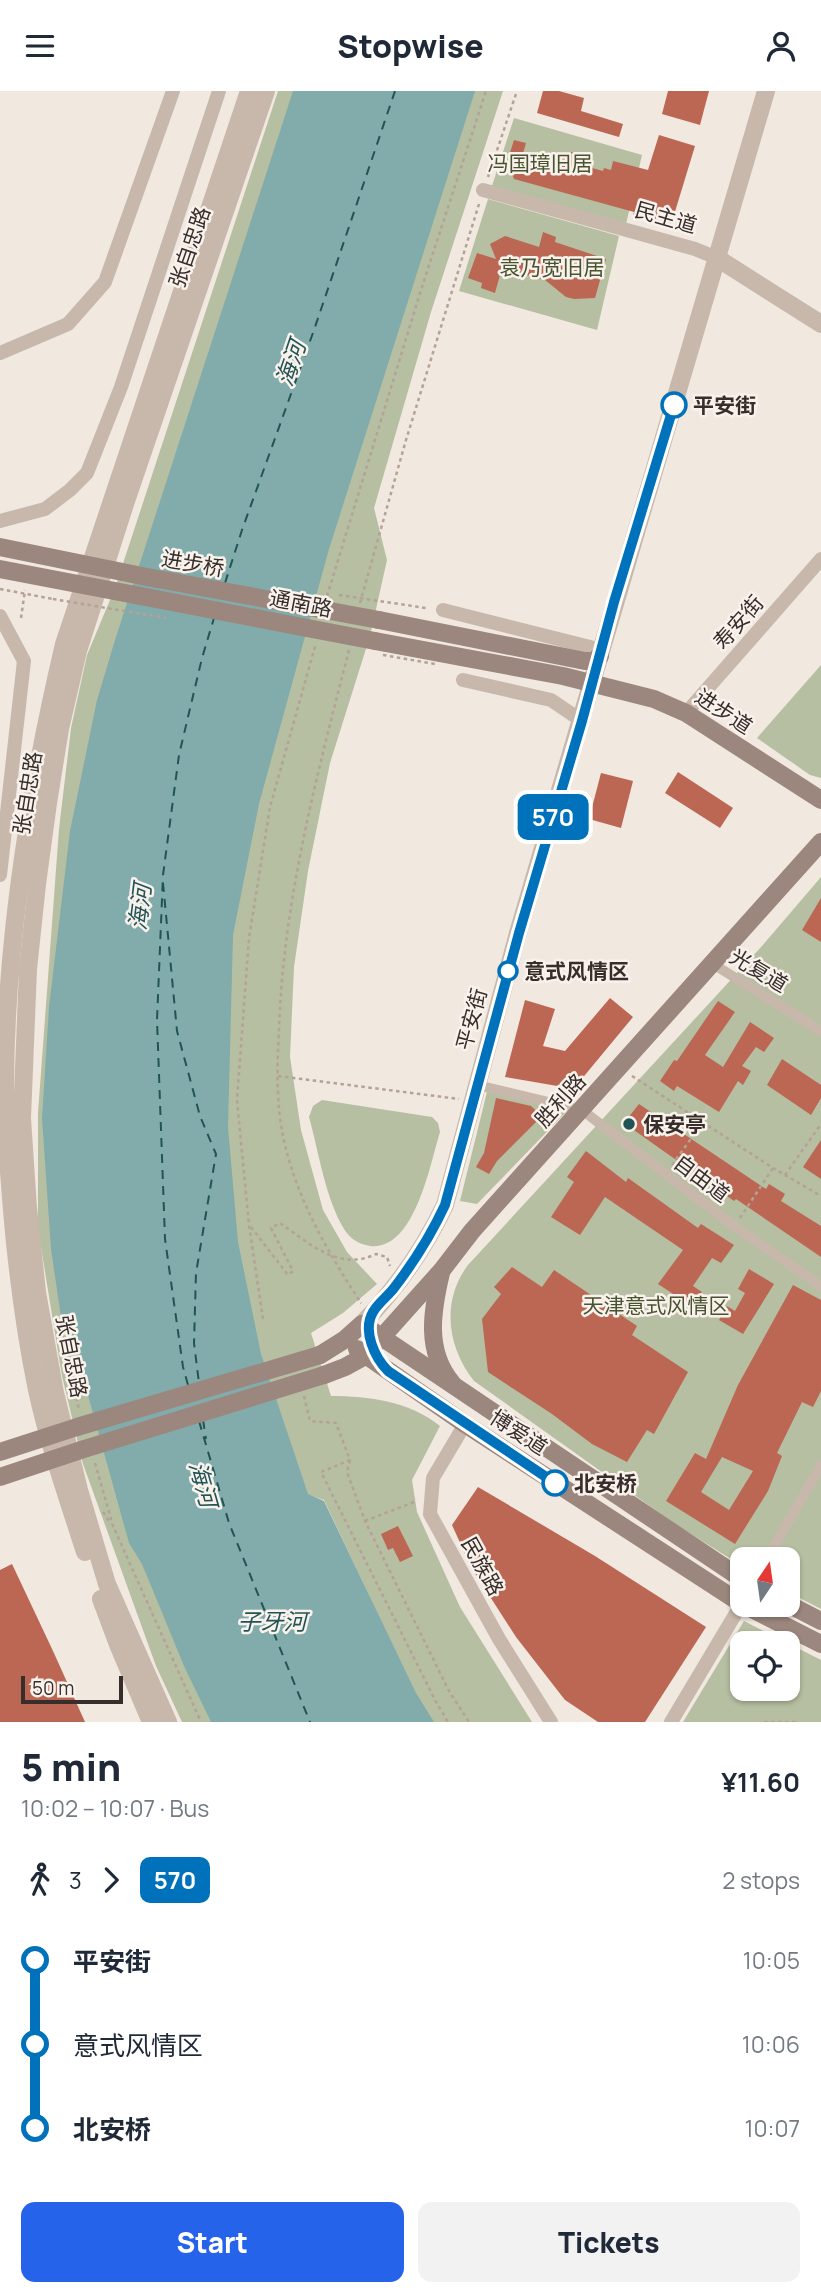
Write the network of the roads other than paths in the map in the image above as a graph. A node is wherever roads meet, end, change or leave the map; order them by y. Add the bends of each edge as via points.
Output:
1 (173, 91) edge
2 (219, 91) edge
3 (249, 91) edge
4 (265, 91) edge
5 (766, 91) edge
6 (483, 190) road end
7 (718, 258) junction
8 (821, 324) edge
9 (0, 353) edge
10 (0, 521) edge
11 (0, 547) edge
12 (821, 559) edge
13 (0, 569) edge
14 (443, 610) dead end
15 (0, 616) edge
16 (601, 653) junction
17 (463, 680) dead end
18 (593, 683) junction
19 (686, 713) junction
20 (582, 721) junction
21 (821, 800) edge
22 (821, 842) edge
23 (0, 875) edge
24 (713, 964) junction
25 (821, 1031) edge
26 (475, 1093) junction
27 (9, 1097) edge
28 (582, 1109) junction
29 (9, 1118) edge
30 (442, 1270) junction
31 (821, 1286) edge
32 (370, 1332) junction
33 (345, 1367) junction
34 (388, 1371) junction
35 (455, 1388) junction
36 (465, 1424) junction
37 (0, 1452) edge
38 (821, 1465) edge
39 (0, 1477) edge
40 (773, 1547) edge
41 (730, 1571) edge
42 (730, 1596) edge
43 (800, 1610) edge
44 (734, 1617) edge
45 (768, 1617) edge
46 (821, 1621) edge
47 (821, 1644) edge
48 (151, 1722) edge
49 (168, 1722) edge
50 (551, 1722) edge
51 (671, 1722) edge

1 - 9 street via 105,282 68,324
2 - 10 street via 121,387 86,473 45,509
3 - 27 street, 张自忠路 via 64,644 40,752 20,882 8,1006
4 - 27 street, 张自忠路 via 78,652 60,729
5 - 7 street, 平安街
6 - 7 street, 民主道
7 - 8 street, 民主道
7 - 16 street, 平安街
11 - 16 main road, 进步桥, bridge via 585,661 593,661
12 - 19 street, 寿安街
13 - 18 main road, 通南路, bridge
14 - 16 street
15 - 23 street, 张自忠路 via 24,661
16 - 18 street, 平安街
17 - 20 street via 551,700
18 - 19 main road, 进步道 via 654,698
18 - 20 street, 平安街
19 - 21 main road, 进步道
20 - 26 street, 平安街
22 - 24 main road, 胜利路
24 - 25 street, 光复道
24 - 28 main road, 胜利路
26 - 28 street, 自由道
26 - 32 street, 平安街 via 445,1205
27 - 29 street, 张自忠路
28 - 30 main road, 胜利路
28 - 31 street, 自由道 via 734,1226
29 - 48 street, 张自忠路 via 14,1234 37,1391 88,1563
29 - 49 street, 张自忠路 via 28,1208 55,1393 79,1490 107,1584
30 - 32 main road, 胜利路
30 - 35 main road via 432,1313 433,1342
32 - 33 main road, 胜利路
32 - 34 main road via 379,1360
32 - 35 main road, 博爱道
32 - 37 main road, bridge via 344,1340 320,1355
33 - 34 main road
33 - 39 main road, 胜利路, bridge
34 - 36 main road, 博爱道
35 - 41 main road, 博爱道
36 - 42 main road, 博爱道
36 - 50 street, 民族路 via 433,1478 430,1514
38 - 40 street
43 - 46 main road
44 - 51 street
45 - 47 main road, 博爱道

